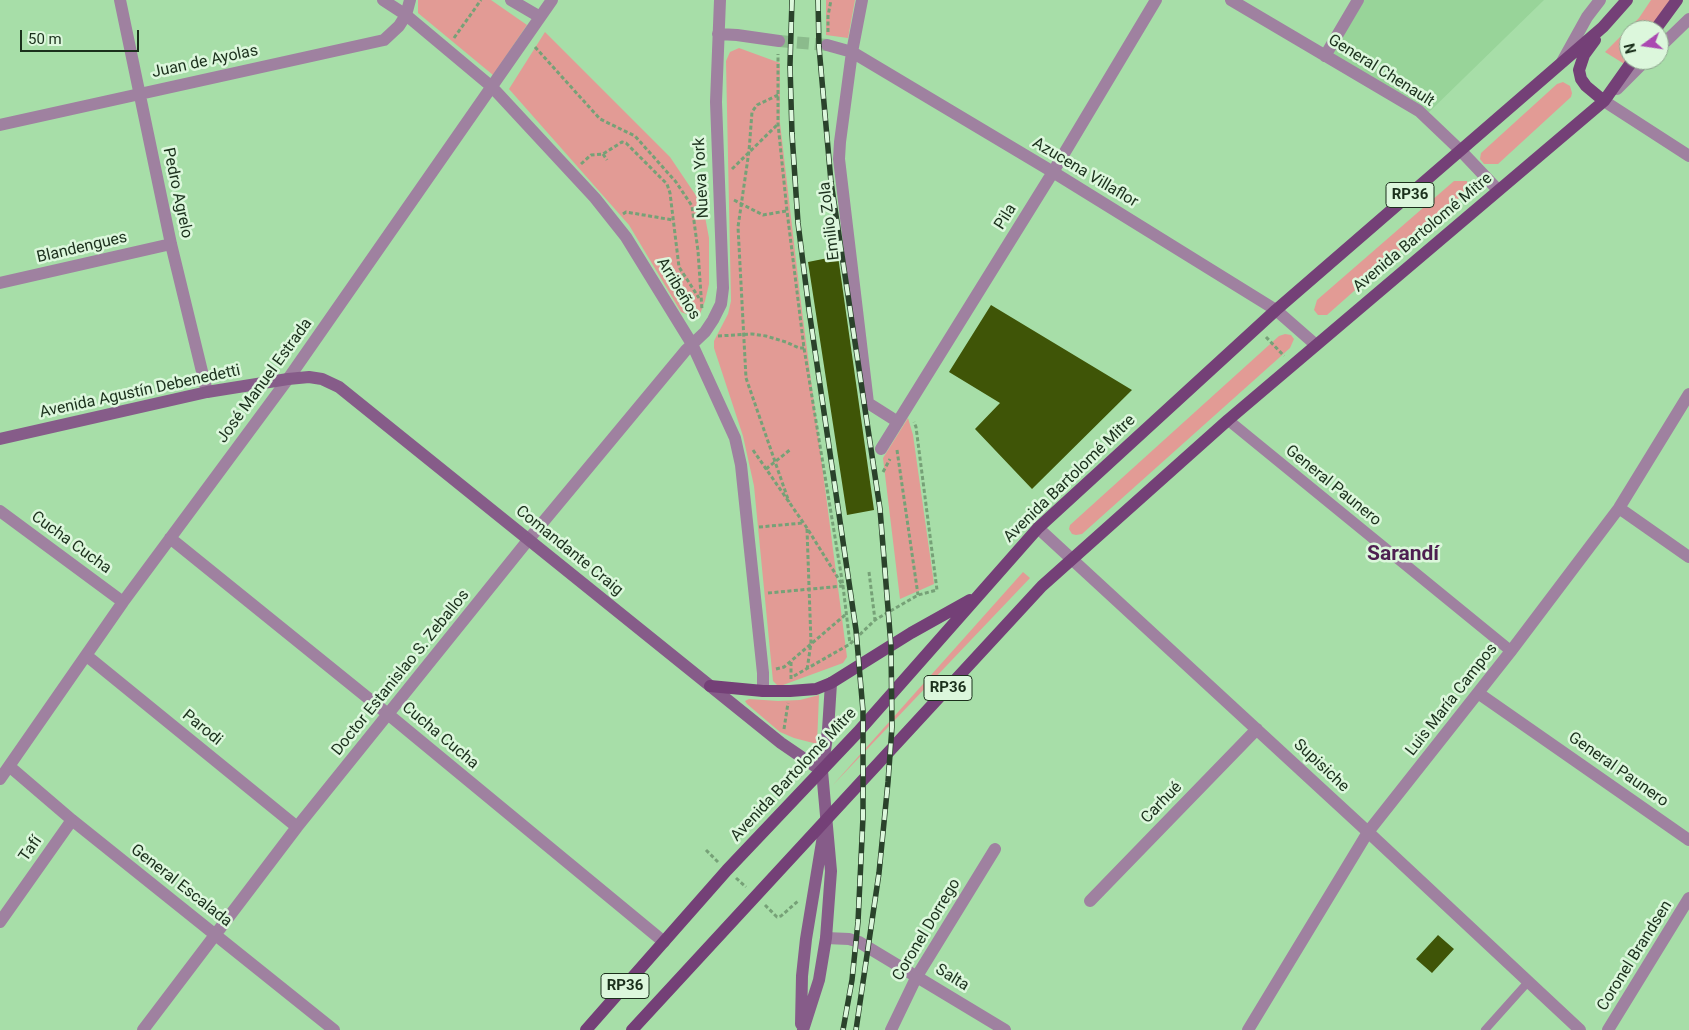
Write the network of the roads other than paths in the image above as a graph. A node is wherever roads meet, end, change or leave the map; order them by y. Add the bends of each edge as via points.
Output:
1 (120, 0) edge
2 (383, 0) edge
3 (410, 0) edge
4 (511, 0) edge
5 (552, 0) edge
6 (720, 0) edge
7 (862, 0) edge
8 (1156, 0) edge
9 (1231, 0) edge
10 (1358, 0) edge
11 (1600, 0) edge
12 (1627, 0) edge
13 (1677, 0) edge
14 (406, 15) junction
15 (540, 17) junction
16 (1689, 18) edge
17 (1662, 20) edge
18 (1603, 27) junction
19 (718, 34) junction
20 (1669, 38) edge
21 (778, 41) tunnel mouth
22 (827, 45) tunnel mouth
23 (852, 52) junction
24 (1325, 56) junction
25 (1561, 63) junction
26 (1627, 70) edge
27 (1636, 70) edge
28 (492, 87) junction
29 (140, 93) junction
30 (1604, 101) junction
31 (0, 125) edge
32 (1461, 151) junction
33 (1689, 156) edge
34 (1053, 172) junction
35 (1498, 190) junction
36 (171, 244) junction
37 (0, 284) edge
38 (1276, 310) junction
39 (692, 344) junction
40 (1316, 345) junction
41 (288, 379) junction
42 (207, 392) junction
43 (1689, 394) edge
44 (1228, 420) junction
45 (898, 422) junction
46 (0, 439) edge
47 (881, 449) dead end
48 (1619, 508) junction
49 (0, 511) edge
50 (1038, 528) junction
51 (170, 538) junction
52 (529, 539) junction
53 (1689, 557) edge
54 (1071, 559) junction
55 (979, 595) junction
56 (123, 602) junction
57 (1511, 651) junction
58 (86, 656) junction
59 (831, 683) junction
60 (710, 686) junction
61 (763, 691) junction
62 (1478, 693) junction
63 (389, 715) junction
64 (1257, 729) junction
65 (9, 766) junction
66 (822, 771) junction
67 (0, 779) edge
68 (826, 819) junction
69 (72, 820) junction
70 (298, 826) junction
71 (1368, 832) junction
72 (1689, 840) edge
73 (995, 849) dead end
74 (1689, 898) edge
75 (1090, 901) dead end
76 (0, 922) edge
77 (216, 934) junction
78 (826, 938) junction
79 (664, 942) junction
80 (917, 976) junction
81 (1528, 982) junction
82 (143, 1030) edge
83 (334, 1030) edge
84 (586, 1030) edge
85 (632, 1030) edge
86 (802, 1030) edge
87 (891, 1030) edge
88 (1005, 1030) edge
89 (1248, 1030) edge
90 (1485, 1030) edge
91 (1580, 1030) edge
92 (1608, 1030) edge

1 - 29 street, Pedro Agrelo
2 - 14 street, Arribeños
3 - 14 street
4 - 15 street
5 - 15 street, José Manuel Estrada
6 - 19 street, Nueva York
7 - 23 street, Emilio Zola
8 - 34 street, Pila
9 - 24 street, General Chenault
10 - 24 street
11 - 25 street, Avenida Bartolomé Mitre
12 - 18 main road, Avenida Bartolomé Mitre / RP36
13 - 17 main road
14 - 28 street, Arribeños
14 - 29 street, Juan de Ayolas via 384,40
15 - 28 street, José Manuel Estrada
16 - 20 street
18 - 25 main road, Avenida Bartolomé Mitre / RP36
18 - 30 main road via 1584,55 1579,70 1586,86
19 - 21 street
19 - 39 street, Nueva York via 716,102 723,288 721,304 713,320
22 - 23 street, Azucena Villaflor
23 - 34 street, Azucena Villaflor
23 - 45 street, Emilio Zola via 839,159 868,403
24 - 32 street, General Chenault via 1419,111
25 - 32 main road, Avenida Bartolomé Mitre / RP36
26 - 30 main road, Avenida Bartolomé Mitre / RP36
27 - 30 street, Avenida Bartolomé Mitre
28 - 39 street, Arribeños via 613,220 637,253
28 - 41 street, José Manuel Estrada
29 - 31 street, Juan de Ayolas
29 - 36 street, Pedro Agrelo
30 - 33 street
30 - 35 main road, Avenida Bartolomé Mitre / RP36
32 - 35 street, General Chenault
32 - 38 main road, Avenida Bartolomé Mitre / RP36
34 - 38 street, Azucena Villaflor
34 - 45 street, Pila
35 - 40 main road, Avenida Bartolomé Mitre / RP36
36 - 37 street, Blandengues
36 - 42 street, Pedro Agrelo
38 - 40 street, Azucena Villaflor
38 - 50 main road, Avenida Bartolomé Mitre / RP36
39 - 52 street, Doctor Estanislao S. Zeballos
39 - 61 street, Arribeños via 735,438 741,465
40 - 44 main road, Avenida Bartolomé Mitre / RP36
41 - 42 main road, Avenida Agustín Debenedetti
41 - 51 street, José Manuel Estrada
41 - 52 main road, Comandante Craig via 322,379 339,387
42 - 46 main road, Avenida Agustín Debenedetti
43 - 48 street, Luis María Campos
44 - 54 main road, Avenida Bartolomé Mitre / RP36
44 - 57 street, General Paunero
45 - 47 street, Pila
48 - 53 street
48 - 57 street, Luis María Campos
49 - 56 street, Cucha Cucha
50 - 54 street, Supisiche
50 - 55 main road, Avenida Bartolomé Mitre / RP36
51 - 56 street, José Manuel Estrada
51 - 63 street, Cucha Cucha
52 - 60 main road, Comandante Craig
52 - 63 street, Doctor Estanislao S. Zeballos
54 - 64 street, Supisiche
54 - 68 main road, Avenida Bartolomé Mitre / RP36 via 1042,586
55 - 59 main road
55 - 66 main road, Avenida Bartolomé Mitre / RP36
56 - 58 street, José Manuel Estrada
57 - 62 street, Luis María Campos
58 - 65 street, José Manuel Estrada
58 - 70 street, Parodi
59 - 61 main road via 816,689
59 - 66 main road
60 - 61 main road
60 - 66 main road, Comandante Craig
62 - 71 street, Luis María Campos
62 - 72 street, General Paunero
63 - 70 street, Doctor Estanislao S. Zeballos
63 - 79 street, Cucha Cucha
64 - 71 street, Supisiche
64 - 75 street, Carhué
65 - 67 street, José Manuel Estrada
65 - 69 street, General Escalada
66 - 68 main road
66 - 79 main road, Avenida Bartolomé Mitre / RP36 via 727,870
68 - 78 main road via 831,872
68 - 85 main road, Avenida Bartolomé Mitre / RP36
68 - 86 main road via 805,948
69 - 76 street, Tafí
69 - 77 street, General Escalada
70 - 77 street, Doctor Estanislao S. Zeballos
71 - 81 street, Supisiche
71 - 89 street, Luis María Campos
73 - 80 street, Coronel Dorrego
74 - 92 street, Coronel Brandsen
77 - 82 street, Doctor Estanislao S. Zeballos
77 - 83 street, General Escalada
78 - 80 street, Salta via 859,942
78 - 86 main road via 820,980
79 - 84 main road, Avenida Bartolomé Mitre / RP36
80 - 87 street, Coronel Dorrego
80 - 88 street, Salta
81 - 90 lane
81 - 91 street, Supisiche

